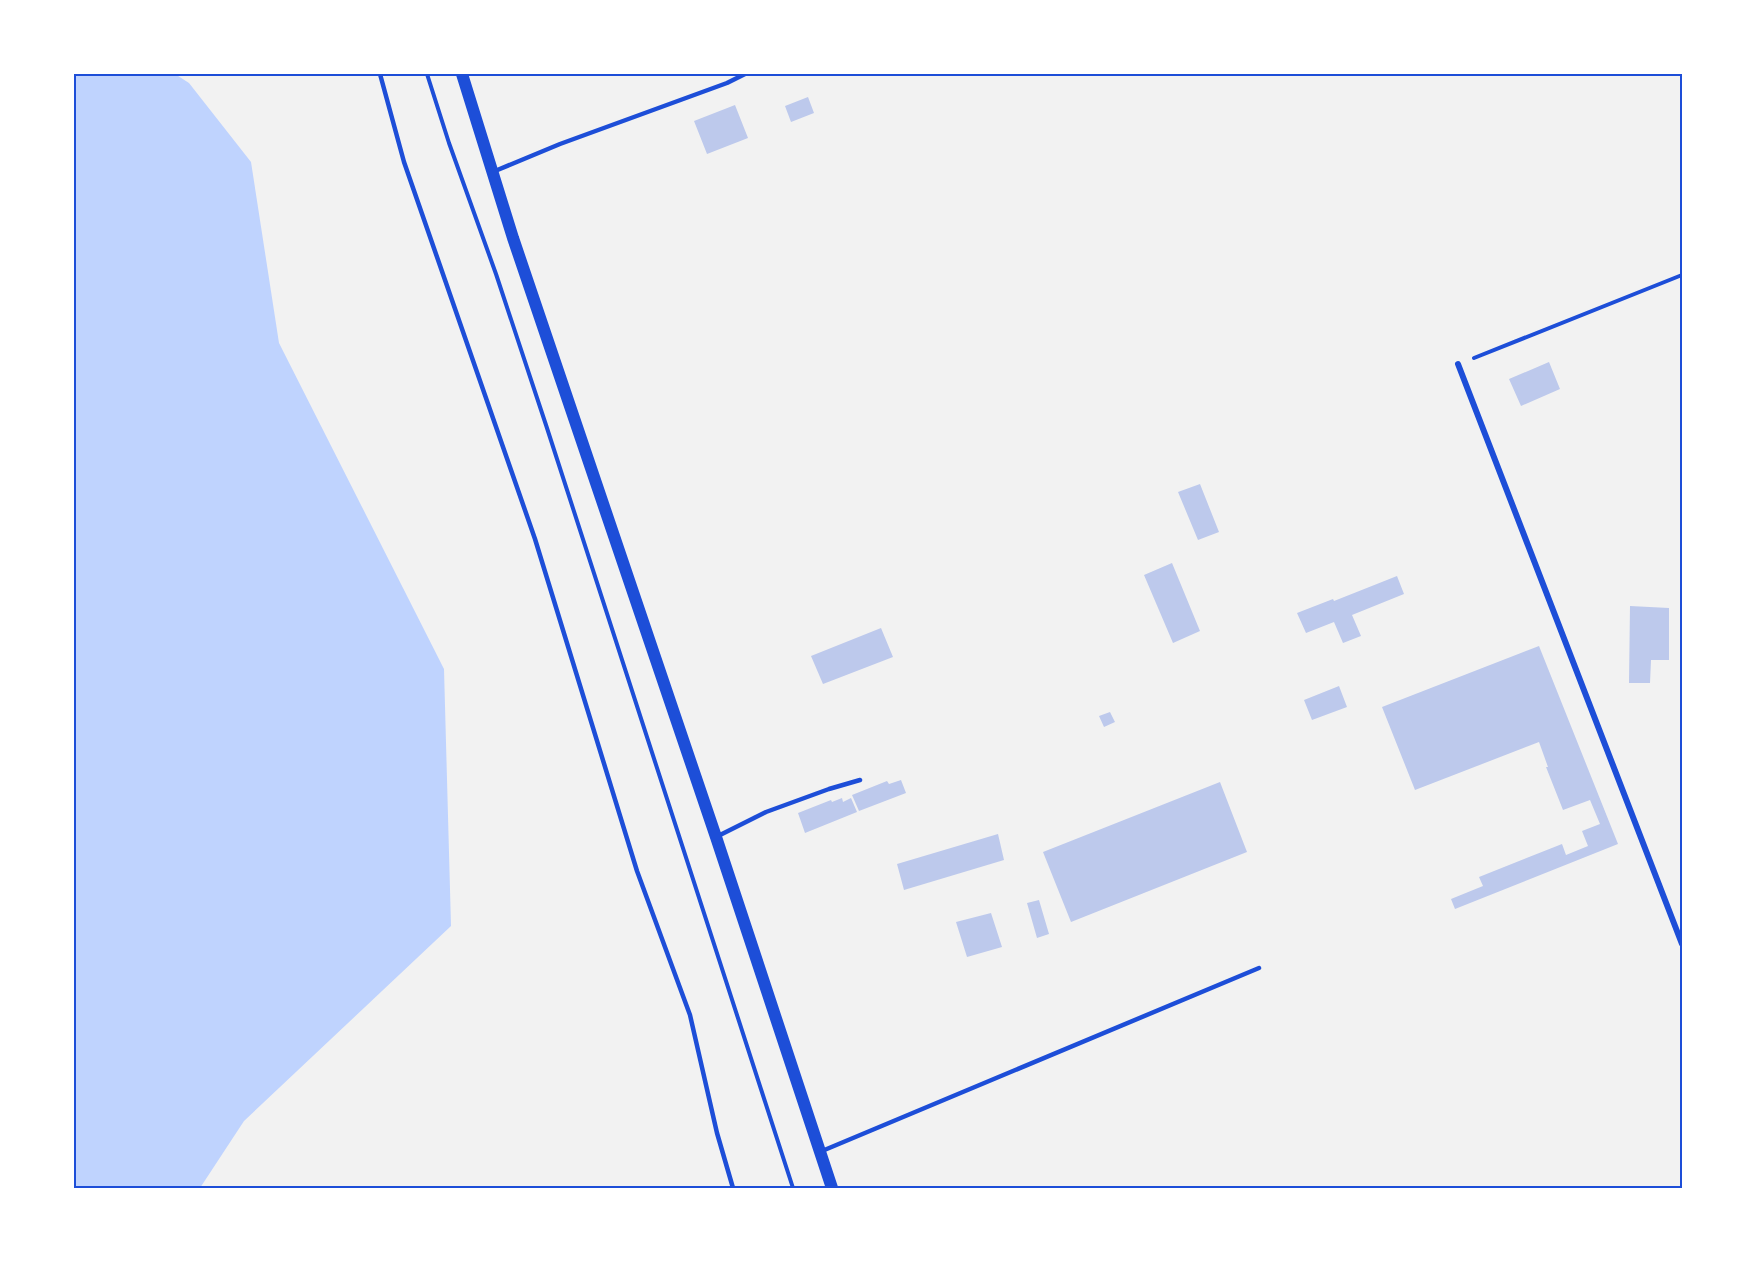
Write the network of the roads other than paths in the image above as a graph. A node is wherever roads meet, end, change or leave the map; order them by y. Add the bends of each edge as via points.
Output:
1 (380, 74) edge
2 (462, 74) edge
3 (745, 74) edge
4 (492, 172) junction
5 (1458, 364) road end
6 (860, 780) dead end
7 (716, 837) junction
8 (1683, 944) edge
9 (1259, 968) dead end
10 (820, 1152) junction
11 (733, 1188) edge
12 (832, 1188) edge

1 - 11 lane via 404,162 535,539 637,871 690,1015
2 - 4 main road
3 - 4 lane
4 - 7 main road
5 - 8 street
6 - 7 lane via 766,812
7 - 10 main road
9 - 10 lane
10 - 12 main road

